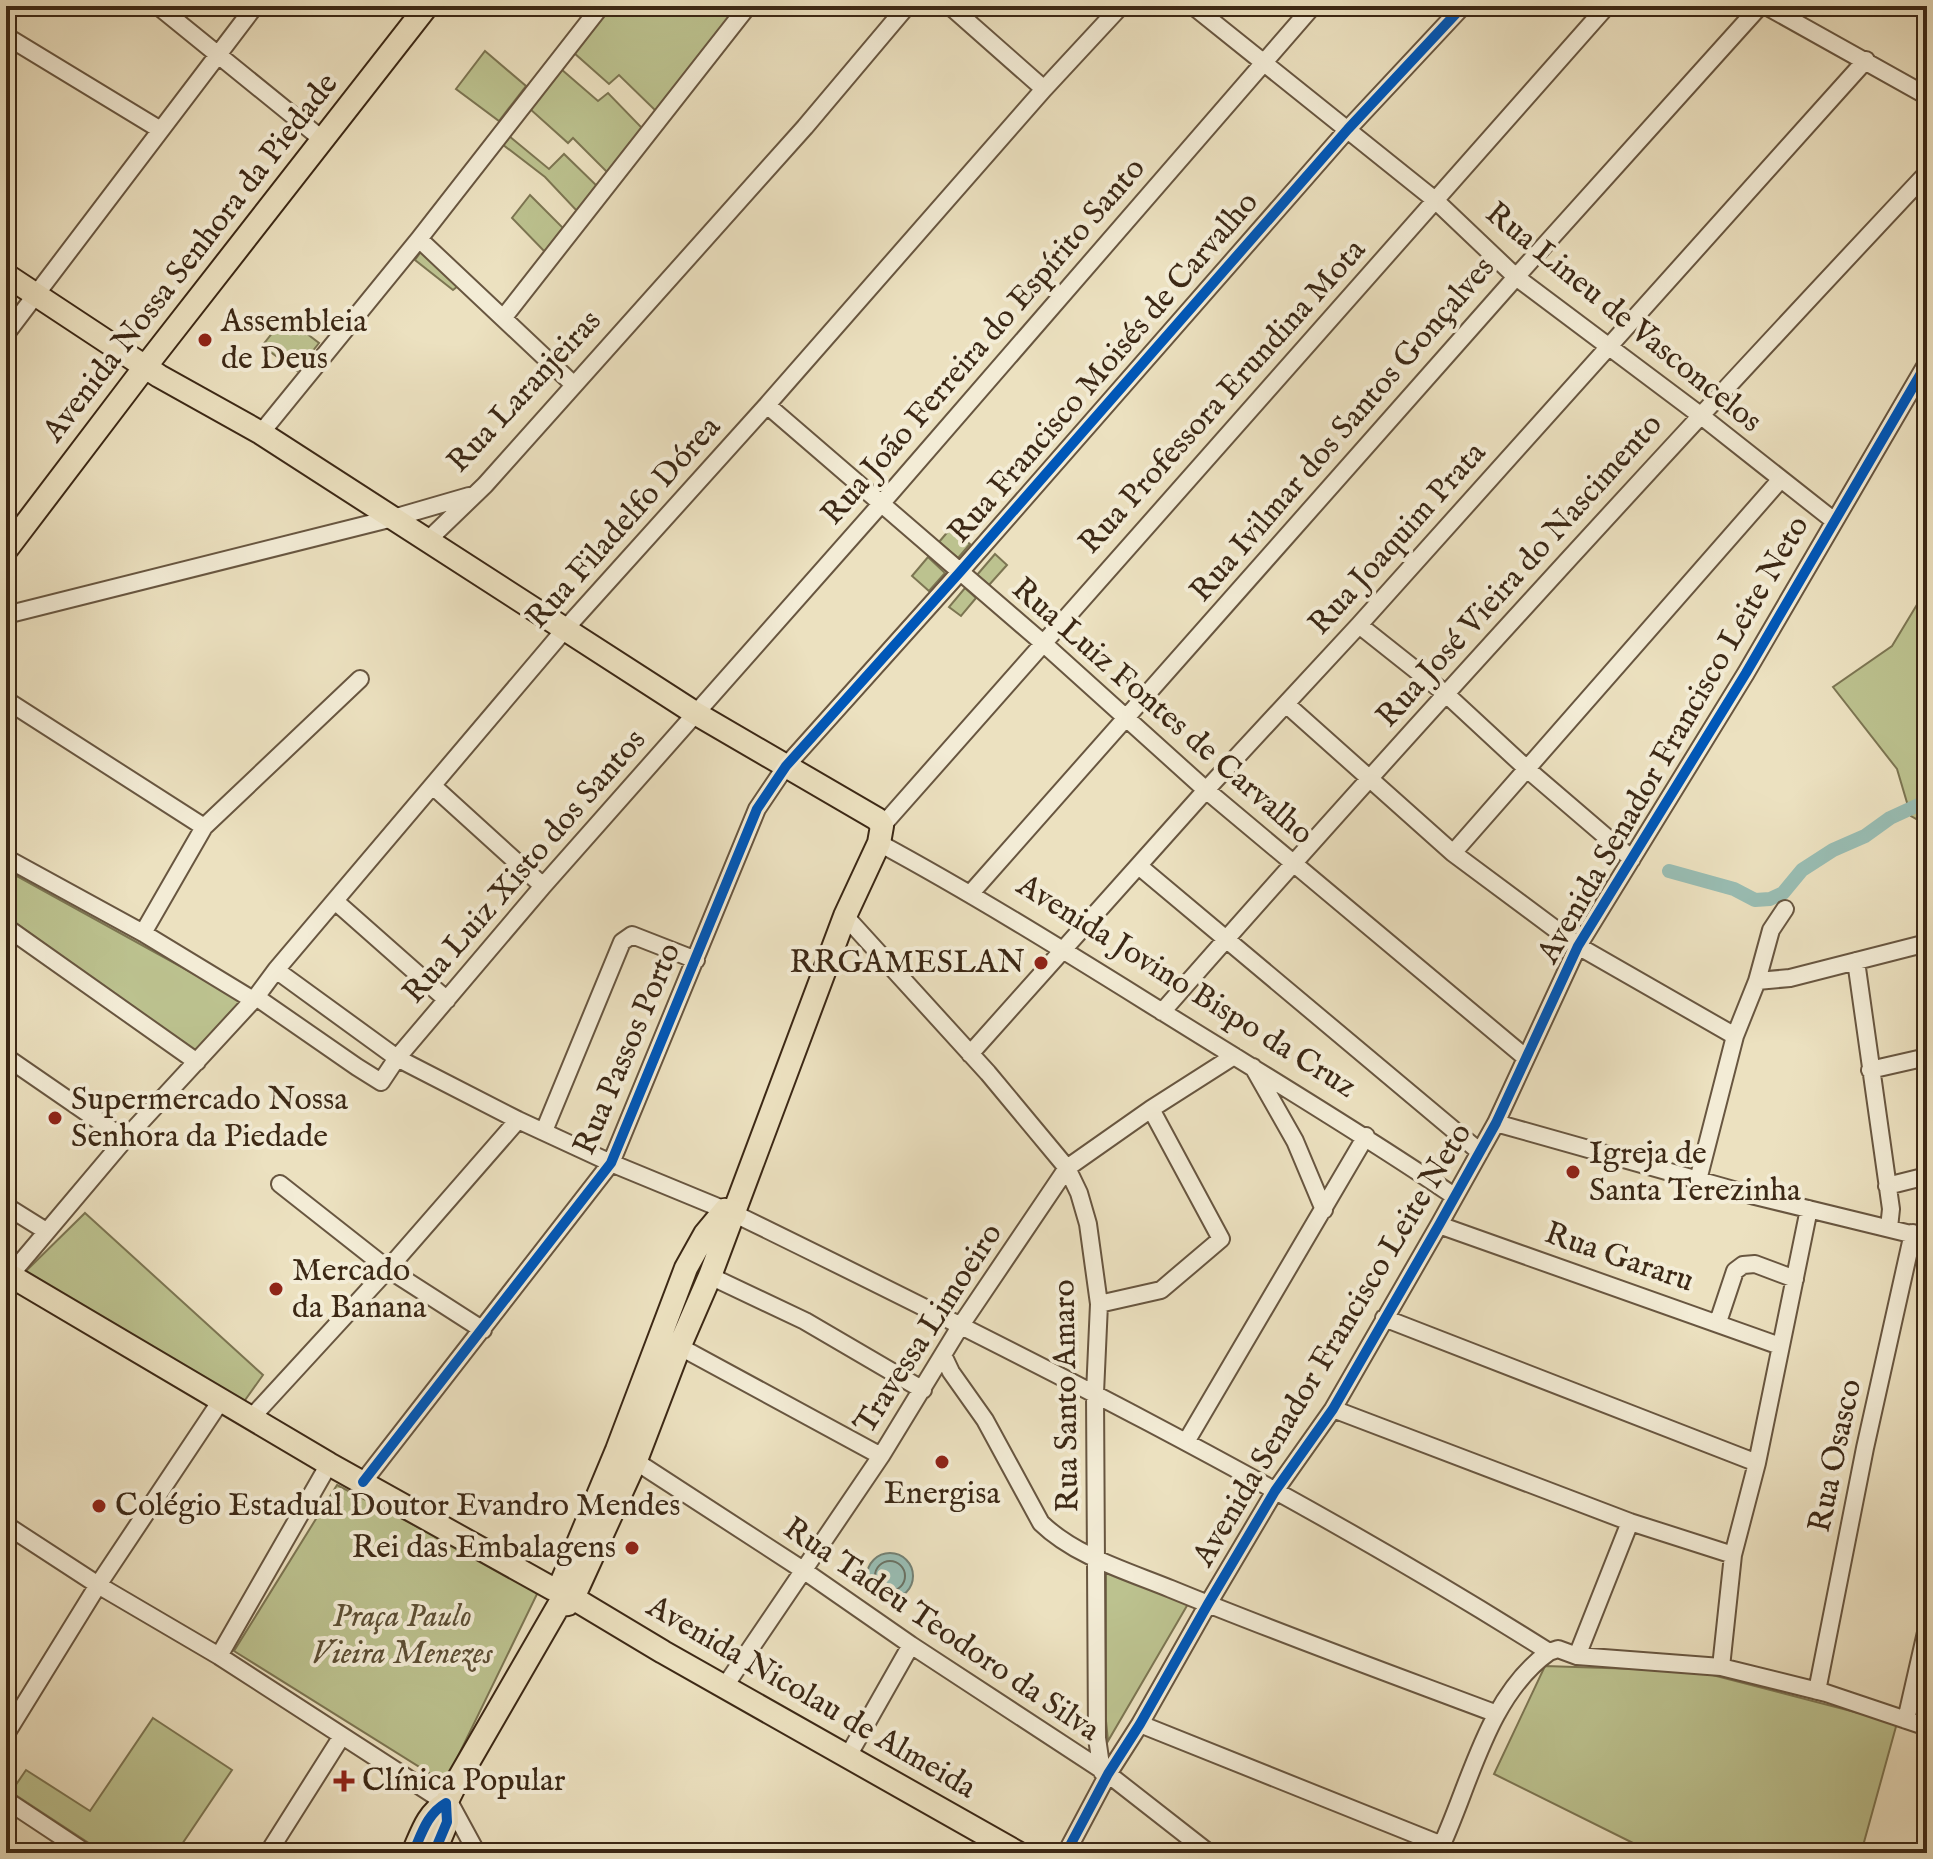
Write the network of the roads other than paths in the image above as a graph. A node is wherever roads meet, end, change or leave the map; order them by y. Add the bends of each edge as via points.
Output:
1 (158, 6) edge
2 (255, 6) edge
3 (427, 6) edge
4 (601, 6) edge
5 (748, 6) edge
6 (906, 6) edge
7 (950, 6) edge
8 (1119, 6) edge
9 (1193, 6) edge
10 (1313, 6) edge
11 (1463, 6) edge
12 (1607, 6) edge
13 (1760, 6) edge
14 (1766, 6) edge
15 (6, 36) edge
16 (218, 56) junction
17 (1866, 60) junction
18 (1265, 62) junction
19 (1044, 89) junction
20 (1927, 96) edge
21 (159, 129) junction
22 (1348, 129) junction
23 (323, 140) junction
24 (1927, 173) edge
25 (1435, 200) junction
26 (419, 239) junction
27 (6, 275) edge
28 (1516, 277) junction
29 (35, 293) junction
30 (504, 317) junction
31 (6, 334) edge
32 (1607, 347) junction
33 (1927, 363) edge
34 (145, 367) junction
35 (574, 385) junction
36 (767, 405) junction
37 (1700, 415) junction
38 (261, 433) junction
39 (1781, 479) junction
40 (473, 495) junction
41 (881, 504) junction
42 (393, 518) junction
43 (1833, 520) junction
44 (428, 540) junction
45 (6, 550) edge
46 (960, 572) junction
47 (6, 615) edge
48 (1359, 625) junction
49 (566, 628) junction
50 (1043, 643) junction
51 (360, 679) dead end
52 (1446, 694) junction
53 (6, 700) edge
54 (1286, 704) junction
55 (695, 713) junction
56 (1127, 717) junction
57 (786, 766) junction
58 (1527, 769) junction
59 (1369, 779) junction
60 (434, 787) junction
61 (1206, 790) junction
62 (204, 827) junction
63 (880, 835) junction
64 (1453, 853) junction
65 (6, 858) edge
66 (1632, 859) junction
67 (1291, 863) junction
68 (1140, 867) junction
69 (543, 886) junction
70 (971, 893) junction
71 (335, 901) junction
72 (1785, 909) dead end
73 (845, 916) junction
74 (6, 927) edge
75 (143, 933) junction
76 (1227, 938) junction
77 (1927, 943) edge
78 (1578, 946) junction
79 (1064, 949) junction
80 (696, 960) junction
81 (1856, 961) junction
82 (276, 970) junction
83 (1757, 981) junction
84 (255, 999) junction
85 (447, 1000) junction
86 (1162, 1012) junction
87 (1735, 1036) junction
88 (970, 1054) junction
89 (1234, 1056) junction
90 (6, 1057) edge
91 (1525, 1057) junction
92 (1927, 1057) edge
93 (397, 1058) junction
94 (197, 1062) junction
95 (1252, 1066) junction
96 (1870, 1070) junction
97 (1151, 1109) junction
98 (518, 1120) junction
99 (1496, 1123) junction
100 (544, 1131) junction
101 (1366, 1136) junction
102 (125, 1139) junction
103 (1480, 1152) junction
104 (611, 1163) junction
105 (1067, 1168) junction
106 (1927, 1176) edge
107 (1698, 1180) junction
108 (280, 1184) dead end
109 (1887, 1186) junction
110 (1454, 1196) junction
111 (6, 1206) edge
112 (1809, 1209) junction
113 (1324, 1210) junction
114 (730, 1212) junction
115 (1439, 1225) junction
116 (1889, 1228) junction
117 (46, 1231) junction
118 (1920, 1235) edge
119 (714, 1237) junction
120 (388, 1269) junction
121 (7, 1276) edge
122 (710, 1276) junction
123 (1795, 1279) junction
124 (1099, 1304) junction
125 (1384, 1318) junction
126 (1718, 1322) junction
127 (961, 1325) junction
128 (483, 1330) junction
129 (670, 1341) junction
130 (1780, 1346) junction
131 (943, 1355) junction
132 (923, 1390) junction
133 (1095, 1393) junction
134 (222, 1399) junction
135 (1333, 1409) junction
136 (252, 1417) junction
137 (1186, 1442) junction
138 (626, 1455) junction
139 (881, 1456) junction
140 (1757, 1463) junction
141 (329, 1464) junction
142 (363, 1482) junction
143 (1275, 1491) junction
144 (1630, 1522) junction
145 (6, 1525) edge
146 (1733, 1555) junction
147 (1097, 1558) junction
148 (803, 1570) junction
149 (98, 1585) junction
150 (564, 1594) junction
151 (1208, 1604) junction
152 (1927, 1628) edge
153 (911, 1645) junction
154 (1549, 1652) junction
155 (219, 1656) junction
156 (1577, 1656) junction
157 (1721, 1667) junction
158 (725, 1686) junction
159 (1817, 1691) junction
160 (1497, 1714) junction
161 (1906, 1720) junction
162 (1140, 1724) junction
163 (1927, 1727) edge
164 (6, 1734) edge
165 (342, 1736) junction
166 (848, 1756) junction
167 (1105, 1773) junction
168 (6, 1800) edge
169 (446, 1803) junction
170 (1440, 1849) edge
171 (86, 1853) edge
172 (268, 1853) edge
173 (413, 1853) edge
174 (434, 1853) edge
175 (477, 1853) edge
176 (1018, 1853) edge
177 (1066, 1853) edge
178 (1209, 1853) edge

1 - 16 street
2 - 16 street
3 - 23 main road, Avenida Nossa Senhora da Piedade
4 - 26 street
5 - 30 street
6 - 35 street, Rua Laranjeiras
7 - 19 street
8 - 19 street, Rua Filadelfo Dórea
9 - 18 street, Rua Lineu de Vasconcelos
10 - 18 street, Rua João Ferreira do Espírito Santo
11 - 22 street, Rua Francisco Moisés de Carvalho
12 - 25 street, Rua Professora Erundina Mota
13 - 28 street, Rua Ivilmar dos Santos Gonçalves
14 - 17 street
15 - 21 street
16 - 21 street
16 - 23 street
17 - 20 street
17 - 32 street, Rua Joaquim Prata
18 - 22 street, Rua Lineu de Vasconcelos
18 - 41 street, Rua João Ferreira do Espírito Santo
19 - 36 street, Rua Filadelfo Dórea
21 - 29 street
22 - 25 street, Rua Lineu de Vasconcelos
22 - 46 street, Rua Francisco Moisés de Carvalho
23 - 34 main road, Avenida Nossa Senhora da Piedade
24 - 37 street, Rua José Vieira do Nascimento
25 - 28 street, Rua Lineu de Vasconcelos
25 - 50 street, Rua Professora Erundina Mota
26 - 30 street
26 - 38 street
27 - 29 main road, Avenida Jovino Bispo da Cruz
28 - 32 street, Rua Lineu de Vasconcelos
28 - 56 street, Rua Ivilmar dos Santos Gonçalves
29 - 31 street
29 - 34 main road, Avenida Jovino Bispo da Cruz
30 - 35 street
32 - 37 street, Rua Lineu de Vasconcelos
32 - 48 street, Rua Joaquim Prata
33 - 43 street, Avenida Senador Francisco Leite Neto
34 - 38 main road, Avenida Jovino Bispo da Cruz
34 - 45 main road, Avenida Nossa Senhora da Piedade
35 - 40 street, Rua Laranjeiras
36 - 41 street, Rua Luiz Fontes de Carvalho
36 - 49 street, Rua Filadelfo Dórea
37 - 39 street, Rua Lineu de Vasconcelos
37 - 52 street, Rua José Vieira do Nascimento
38 - 42 main road, Avenida Jovino Bispo da Cruz
39 - 43 street, Rua Lineu de Vasconcelos
39 - 58 street
40 - 42 street, Rua Laranjeiras
40 - 44 street
41 - 46 street, Rua Luiz Fontes de Carvalho
41 - 55 street, Rua João Ferreira do Espírito Santo
42 - 44 main road, Avenida Jovino Bispo da Cruz
42 - 47 street, Rua Laranjeiras
43 - 66 street, Avenida Senador Francisco Leite Neto
44 - 49 main road, Avenida Jovino Bispo da Cruz
46 - 50 street, Rua Luiz Fontes de Carvalho
46 - 57 street, Rua Francisco Moisés de Carvalho
48 - 52 street
48 - 54 street, Rua Joaquim Prata
49 - 55 main road, Avenida Jovino Bispo da Cruz
49 - 60 street, Rua Filadelfo Dórea
50 - 56 street, Rua Luiz Fontes de Carvalho
50 - 63 street, Rua Professora Erundina Mota
51 - 62 street
52 - 58 street
52 - 59 street, Rua José Vieira do Nascimento
53 - 62 street
54 - 59 street
54 - 61 street, Rua Joaquim Prata
55 - 57 main road, Avenida Jovino Bispo da Cruz
55 - 69 street, Rua Luiz Xisto dos Santos
56 - 61 street, Rua Luiz Fontes de Carvalho
56 - 70 street, Rua Ivilmar dos Santos Gonçalves
57 - 63 main road, Avenida Jovino Bispo da Cruz via 877,819
57 - 80 street, Rua Passos Porto via 757,809
58 - 64 street
58 - 66 street
59 - 64 street
59 - 67 street, Rua José Vieira do Nascimento
60 - 69 street
60 - 71 street, Rua Filadelfo Dórea
61 - 67 street, Rua Luiz Fontes de Carvalho
61 - 68 street, Rua Joaquim Prata
62 - 75 street
63 - 70 street, Avenida Jovino Bispo da Cruz
63 - 73 main road
64 - 78 street
65 - 75 street
66 - 78 street, Avenida Senador Francisco Leite Neto
67 - 76 street, Rua José Vieira do Nascimento
67 - 91 street, Rua Luiz Fontes de Carvalho
68 - 76 street
68 - 79 street, Rua Joaquim Prata
69 - 85 street, Rua Luiz Xisto dos Santos
70 - 79 street, Avenida Jovino Bispo da Cruz
71 - 82 street, Rua Filadelfo Dórea
71 - 85 street
72 - 83 street via 1771,930
73 - 88 street, Rua Santo Amaro
73 - 114 main road
74 - 94 street
75 - 84 street
76 - 86 street, Rua José Vieira do Nascimento
76 - 103 street
77 - 81 street
78 - 87 street
78 - 91 street, Avenida Senador Francisco Leite Neto
79 - 86 street, Avenida Jovino Bispo da Cruz
79 - 88 street, Rua Joaquim Prata
80 - 100 street via 632,935 622,942
80 - 104 street, Rua Passos Porto
81 - 83 street
81 - 96 street
82 - 84 street, Rua Filadelfo Dórea
82 - 93 street
83 - 87 street
84 - 93 street, Rua Luiz Xisto dos Santos via 381,1082
84 - 94 street, Rua Filadelfo Dórea
85 - 93 street, Rua Luiz Xisto dos Santos
86 - 89 street, Avenida Jovino Bispo da Cruz
87 - 107 street
88 - 105 street, Rua Santo Amaro
89 - 95 street, Avenida Jovino Bispo da Cruz
89 - 97 street, Travessa Limoeiro
90 - 102 street
91 - 99 street, Avenida Senador Francisco Leite Neto
92 - 96 street
93 - 98 street
94 - 102 street, Rua Filadelfo Dórea
95 - 101 street, Avenida Jovino Bispo da Cruz
95 - 113 street via 1295,1141
96 - 109 street
97 - 105 street, Travessa Limoeiro
97 - 124 street via 1221,1239 1161,1290
98 - 100 street
98 - 120 street
99 - 103 street, Avenida Senador Francisco Leite Neto
99 - 107 street
100 - 104 street
101 - 110 street, Avenida Jovino Bispo da Cruz
101 - 113 street
102 - 117 street, Rua Filadelfo Dórea
103 - 110 street, Avenida Senador Francisco Leite Neto
104 - 114 street
104 - 128 street, Rua Passos Porto
105 - 124 street, Rua Santo Amaro via 1088,1224
105 - 127 street, Travessa Limoeiro
106 - 109 street
107 - 112 street
108 - 120 street
109 - 116 street
110 - 115 street, Avenida Senador Francisco Leite Neto
111 - 117 street
112 - 116 street
112 - 123 street
113 - 137 street
114 - 119 main road
114 - 127 street
115 - 125 street, Avenida Senador Francisco Leite Neto
115 - 126 street, Rua Gararu
116 - 118 street
117 - 121 street, Rua Filadelfo Dórea
118 - 159 street, Rua Osasco via 1865,1448
119 - 122 main road
119 - 129 main road via 686,1268
120 - 128 street
120 - 136 street
121 - 134 main road
122 - 129 main road
122 - 132 street via 805,1321
123 - 126 street via 1755,1264 1743,1265 1735,1271
123 - 130 street
124 - 133 street, Rua Santo Amaro
125 - 135 street, Avenida Senador Francisco Leite Neto
125 - 140 street
126 - 130 street, Rua Gararu
127 - 131 street, Travessa Limoeiro
127 - 133 street
128 - 142 street, Rua Passos Porto
129 - 138 main road
129 - 139 street
130 - 140 street
131 - 132 street, Travessa Limoeiro
131 - 147 street via 1041,1523
132 - 139 street, Travessa Limoeiro
133 - 137 street
133 - 147 street, Rua Santo Amaro
134 - 136 main road
134 - 149 street
135 - 143 street, Avenida Senador Francisco Leite Neto
135 - 144 street
136 - 141 main road
137 - 143 street
138 - 148 street, Rua Tadeu Teodoro da Silva
138 - 150 main road
139 - 148 street, Travessa Limoeiro
140 - 146 street
141 - 142 main road
141 - 155 street
142 - 150 main road
143 - 151 street, Avenida Senador Francisco Leite Neto
143 - 154 street
144 - 146 street
144 - 156 street
145 - 149 street
146 - 157 street
147 - 151 street
147 - 167 street, Rua Santo Amaro via 1097,1738
148 - 153 street, Rua Tadeu Teodoro da Silva
148 - 158 street, Travessa Limoeiro
149 - 155 street
149 - 164 street
150 - 158 main road, Avenida Nicolau de Almeida
150 - 169 main road
151 - 160 street
151 - 162 street, Avenida Senador Francisco Leite Neto
152 - 161 street
153 - 166 street
153 - 167 street, Rua Tadeu Teodoro da Silva
154 - 156 street via 1558,1649
154 - 160 street via 1536,1661
155 - 165 street
156 - 157 street
157 - 159 street
158 - 166 main road, Avenida Nicolau de Almeida
159 - 161 street
160 - 170 street
161 - 163 street
162 - 167 street, Avenida Senador Francisco Leite Neto
162 - 170 street
165 - 169 street
165 - 172 street
166 - 176 main road, Avenida Nicolau de Almeida
167 - 177 street, Avenida Senador Francisco Leite Neto
167 - 178 street, Rua Tadeu Teodoro da Silva
168 - 171 street
169 - 173 main road via 434,1810
169 - 174 main road via 447,1822
169 - 175 street

